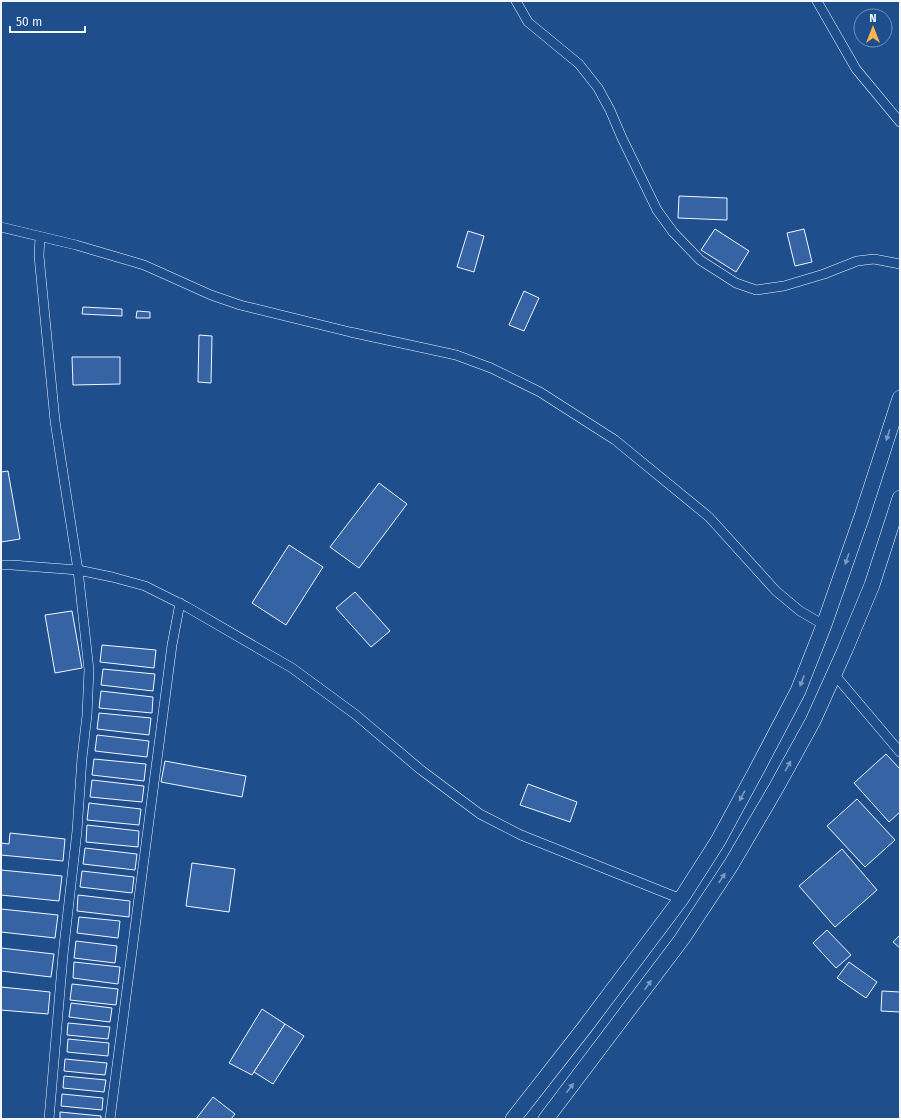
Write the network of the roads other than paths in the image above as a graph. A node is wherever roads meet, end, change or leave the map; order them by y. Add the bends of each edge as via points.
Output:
1 (516, 1) edge
2 (817, 1) edge
3 (900, 122) edge
4 (1, 227) edge
5 (40, 237) junction
6 (900, 264) edge
7 (900, 398) edge
8 (900, 498) edge
9 (898, 511) edge
10 (1, 565) edge
11 (78, 570) junction
12 (180, 604) junction
13 (824, 625) junction
14 (834, 674) junction
15 (900, 752) edge
16 (681, 899) junction
17 (49, 1119) edge
18 (110, 1119) edge
19 (513, 1119) edge
20 (546, 1119) edge

1 - 6 street via 528,22 579,64 598,88 657,210 673,232 700,260 736,283 756,290 791,284 857,261 874,259
2 - 3 street via 856,69
4 - 5 street
5 - 11 street via 39,256 55,421
5 - 13 street via 144,265 240,305 456,355 491,368 540,392 615,440 673,486 709,517 776,591 800,611
7 -> 13 highway
8 - 9 highway
9 - 14 highway via 872,585
10 - 11 street
11 - 12 street via 145,586
11 - 17 street via 89,670 87,715
12 - 16 street via 292,668 356,715 421,770 480,814 521,836
12 - 18 street via 172,645
13 -> 16 highway via 795,698 718,841
14 - 15 street
20 -> 14 highway via 682,939 726,871 813,721
16 - 19 highway

